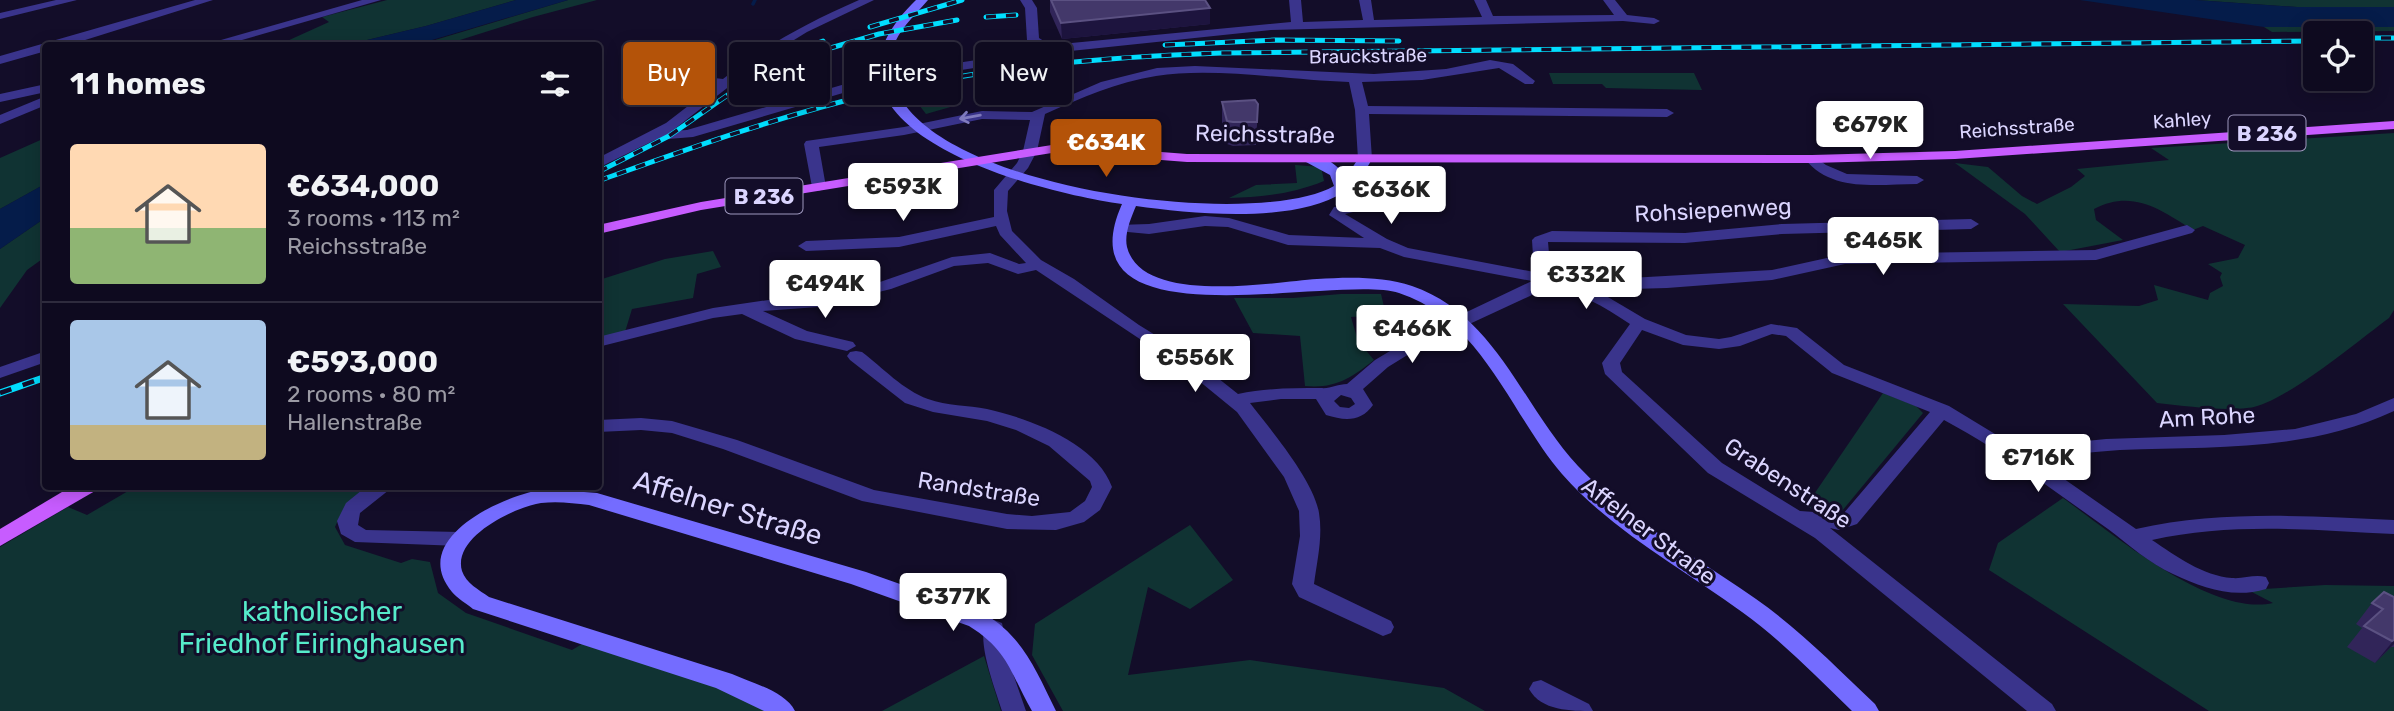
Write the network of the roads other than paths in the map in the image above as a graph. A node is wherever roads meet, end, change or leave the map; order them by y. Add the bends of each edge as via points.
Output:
1 (71, 0) edge
2 (207, 0) edge
3 (375, 0) edge
4 (868, 0) edge
5 (922, 0) edge
6 (1026, 0) edge
7 (1295, 0) edge
8 (1365, 0) edge
9 (1480, 0) edge
10 (1609, 0) edge
11 (0, 16) edge
12 (1623, 18) junction
13 (1489, 20) junction
14 (1654, 21) dead end
15 (1369, 22) junction
16 (1297, 25) junction
17 (65, 42) edge
18 (221, 42) edge
19 (1039, 42) edge
20 (1072, 47) edge
21 (42, 48) edge
22 (0, 60) edge
23 (975, 64) edge
24 (1355, 79) junction
25 (1529, 81) dead end
26 (715, 82) edge
27 (723, 83) junction
28 (42, 89) edge
29 (0, 98) edge
30 (42, 102) edge
31 (1362, 110) junction
32 (1667, 113) dead end
33 (1038, 114) junction
34 (0, 120) edge
35 (2394, 125) edge
36 (656, 136) junction
37 (2141, 143) joint
38 (1030, 151) junction
39 (1311, 159) junction
40 (1365, 159) junction
41 (1812, 159) junction
42 (602, 162) edge
43 (1917, 180) dead end
44 (820, 187) junction
45 (1342, 187) junction
46 (1131, 201) junction
47 (1352, 208) dead end
48 (1003, 220) junction
49 (1971, 224) dead end
50 (602, 229) edge
51 (1122, 229) junction
52 (2187, 230) dead end
53 (1383, 243) junction
54 (806, 246) dead end
55 (1038, 265) junction
56 (1543, 280) junction
57 (1571, 285) junction
58 (743, 308) junction
59 (1459, 321) junction
60 (1639, 323) junction
61 (602, 341) edge
62 (42, 357) edge
63 (0, 373) edge
64 (1234, 401) junction
65 (2394, 404) edge
66 (1942, 410) junction
67 (602, 426) edge
68 (2017, 454) junction
69 (81, 490) edge
70 (377, 490) edge
71 (1783, 508) junction
72 (2394, 527) edge
73 (2131, 537) junction
74 (0, 538) edge
75 (460, 539) junction
76 (2258, 583) dead end
77 (1383, 626) dead end
78 (994, 629) junction
79 (1541, 689) dead end
80 (783, 711) edge
81 (1014, 711) edge
82 (1044, 711) edge
83 (1581, 711) edge
84 (1867, 711) edge
85 (2044, 711) edge

1 - 11 street
2 - 17 street
3 - 18 street
4 - 27 street via 803,29
5 - 46 main road via 891,34 884,67 893,96 913,122 993,169 1031,182
6 - 19 street via 1031,8 1031,36
7 - 16 street
8 - 15 street
9 - 13 street
10 - 12 street
12 - 13 street
12 - 14 street
13 - 15 street
15 - 16 street
16 - 20 street
21 - 22 street
23 - 36 street via 876,79 688,134
24 - 25 street, Brauckstraße via 1443,74 1502,63
24 - 31 street
24 - 33 street, Brauckstraße via 1177,70 1101,84
26 - 27 street
27 - 36 street
28 - 29 street
30 - 34 street
31 - 32 street
31 - 40 street
33 - 38 street
33 -> 44 street via 982,115 811,144
35 - 37 main road, Kahley / B 236
36 - 42 street
37 - 41 main road, Reichsstraße / B 236
38 - 39 main road, Reichsstraße / B 236 via 1068,148 1187,158
38 - 44 main road, Reichsstraße / B 236
38 - 48 street via 1001,190
39 - 40 main road, Reichsstraße / B 236
39 - 45 main road via 1338,172
40 - 41 main road, Reichsstraße / B 236
40 - 45 main road
41 - 43 street via 1838,178
44 - 50 main road, Reichsstraße / B 236 via 701,206
45 - 46 main road via 1304,202 1246,208
46 - 51 main road, Affelner Straße
47 - 53 street via 1339,210 1338,215
48 - 54 street via 899,242
48 - 55 street via 1009,239
49 - 56 street, Rohsiepenweg via 1782,229 1685,238 1552,236 1539,240
51 - 53 street via 1205,221 1288,240
51 - 59 main road, Affelner Straße via 1118,244 1124,261 1136,273 1166,286 1222,293 1319,284 1391,286 1424,297
52 - 57 street via 2096,254 1845,259 1772,275
53 - 56 street via 1404,252
55 - 58 street via 1018,269 990,258 953,262 885,286 818,302
55 - 64 street via 1188,363
56 - 57 street
56 - 59 street
57 - 60 street via 1598,296
58 - 61 street
58 - 67 street, Randstraße via 801,335 852,351 918,402 1009,419 1043,434 1099,478 1102,487 1097,499 1065,521 1017,522 871,496 680,429 639,423
59 - 64 street via 1396,352 1351,391 1277,393
59 - 84 main road, Affelner Straße via 1489,352 1560,458 1583,482 1650,537 1787,635
60 - 66 street via 1705,344 1734,342 1770,329 1791,332 1838,369
60 - 71 street, Grabenstraße via 1611,363 1614,373 1715,468
62 - 63 street
64 - 77 street via 1265,434 1304,497 1310,519 1303,584 1307,591
65 - 68 street, Am Rohe via 2323,429 2280,437
66 - 68 street
66 - 71 street via 1850,519 1829,523
68 - 73 street
69 - 74 main road
70 - 75 street via 351,508 346,520 348,528 362,537
71 - 85 street, Grabenstraße via 1860,561
72 - 73 street via 2266,523 2168,527
73 - 76 street via 2199,578 2234,586
75 - 78 main road, Affelner Straße via 485,518 521,501 579,496 870,582
75 - 80 main road via 449,570 460,589 481,603 724,681
78 - 81 street
78 - 82 main road, Affelner Straße via 1016,653
79 - 83 street

